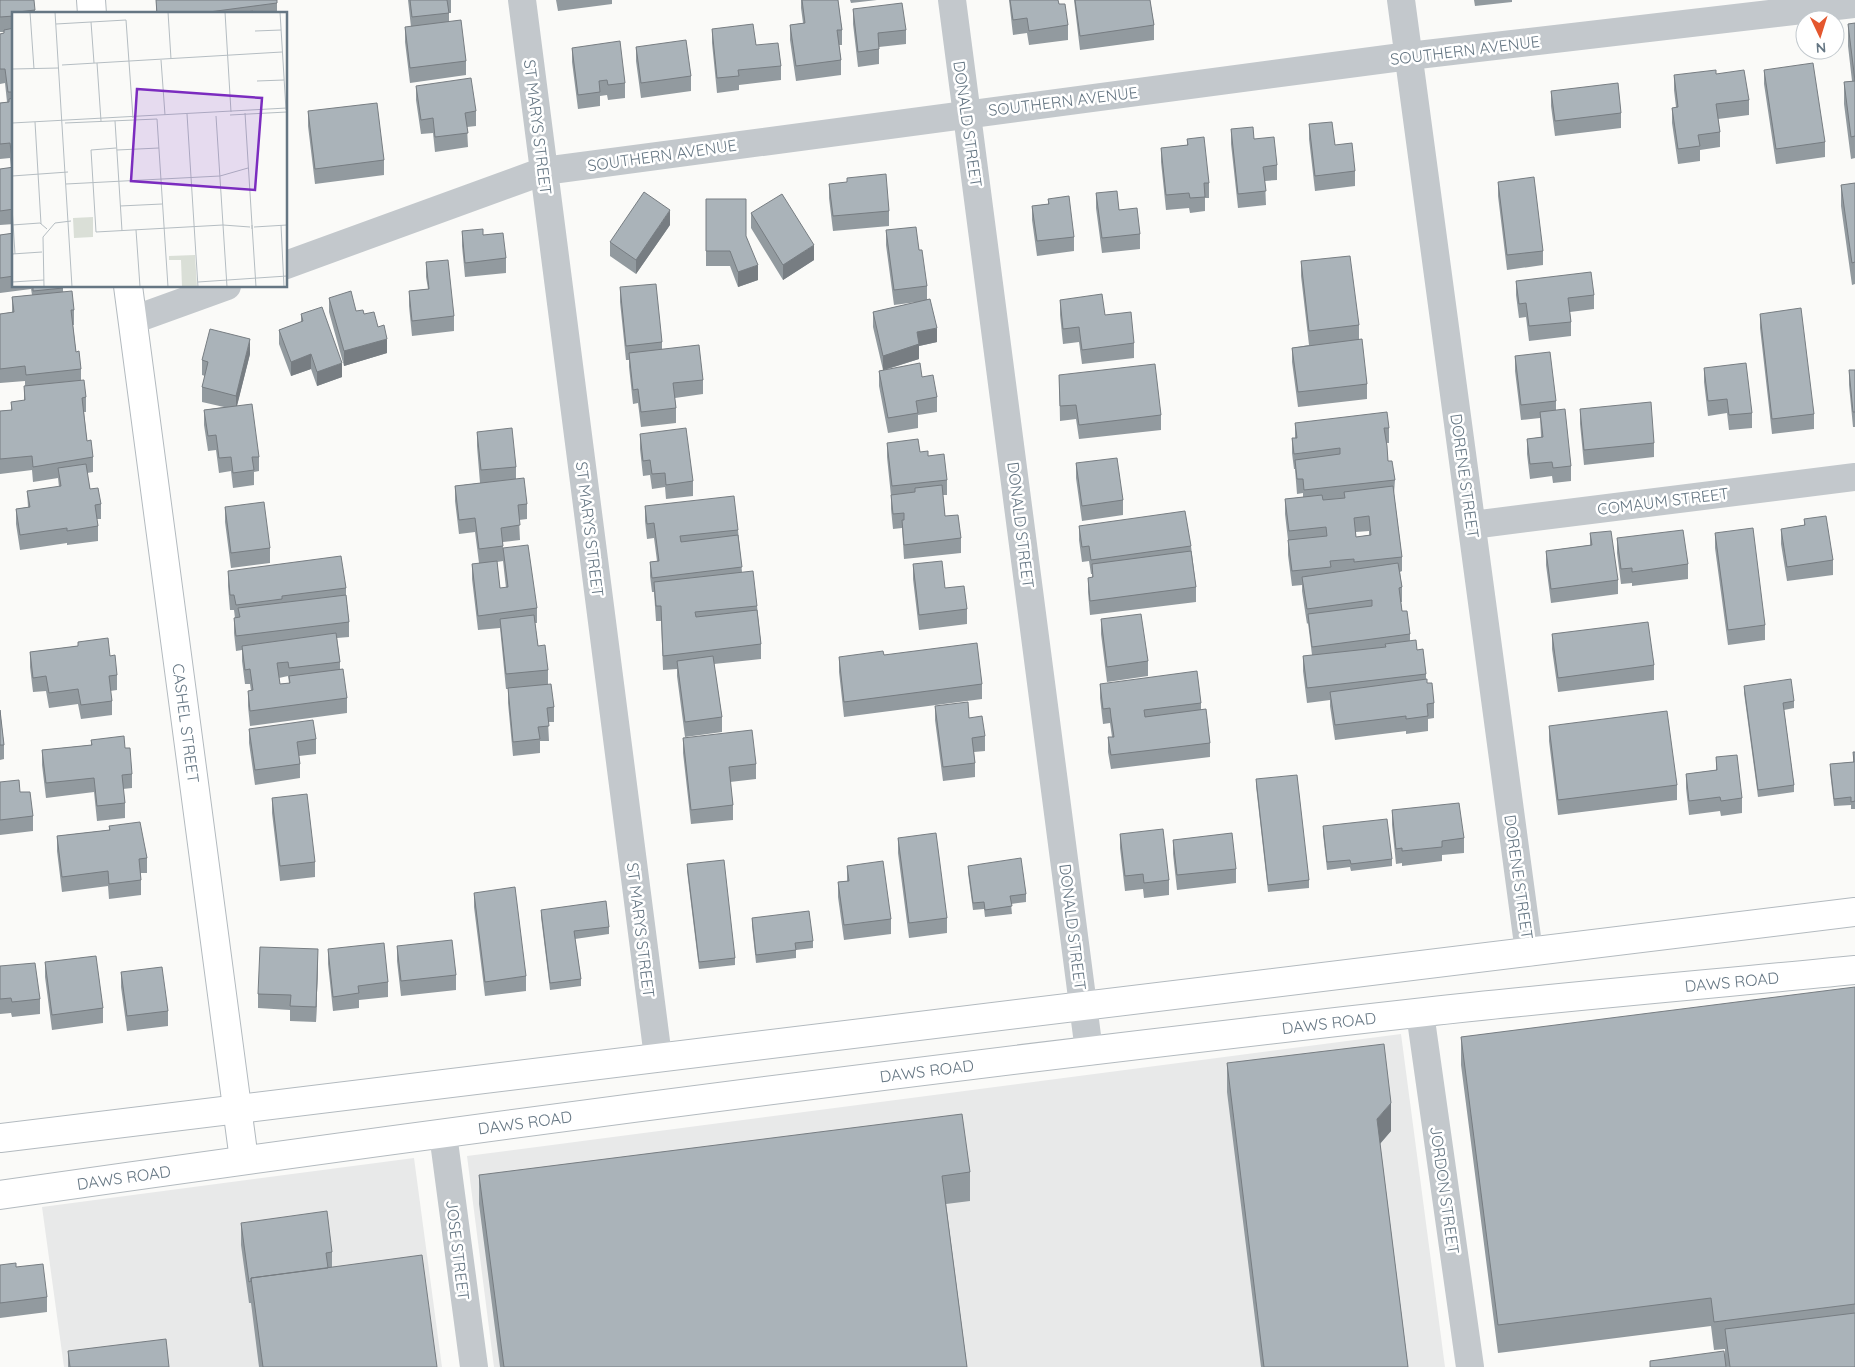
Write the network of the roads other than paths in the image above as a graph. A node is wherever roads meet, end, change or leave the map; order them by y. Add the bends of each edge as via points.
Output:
1 (522, 0) edge
2 (952, 0) edge
3 (1401, 0) edge
4 (1855, 4) edge
5 (1409, 56) junction
6 (967, 114) junction
7 (544, 171) junction
8 (288, 264) edge
9 (128, 288) edge
10 (221, 288) edge
11 (133, 320) junction
12 (1855, 476) edge
13 (1472, 525) junction
14 (1855, 912) edge
15 (1529, 952) junction
16 (1855, 970) edge
17 (1084, 1006) junction
18 (1420, 1013) junction
19 (1089, 1051) junction
20 (658, 1057) junction
21 (237, 1108) junction
22 (443, 1134) junction
23 (0, 1138) edge
24 (244, 1160) junction
25 (0, 1195) edge
26 (474, 1367) edge
27 (1470, 1367) edge

1 - 7 street, ST MARYS STREET
2 - 6 street, DONALD STREET
3 - 5 street, DORENE STREET
4 - 5 street, SOUTHERN AVENUE
5 - 6 street, SOUTHERN AVENUE
5 - 13 street, DORENE STREET
6 - 7 street, SOUTHERN AVENUE
6 - 17 street, DONALD STREET
7 - 8 street, SOUTHERN AVENUE
7 - 20 street, ST MARYS STREET
9 - 11 main road, CASHEL STREET
10 - 11 street
11 - 21 main road, CASHEL STREET
12 - 13 street, COMAUM STREET
13 - 15 street, DORENE STREET
14 - 15 main road
15 - 17 main road
16 - 18 main road, DAWS ROAD
17 - 19 street, DONALD STREET
17 - 20 main road
18 - 19 main road, DAWS ROAD
18 - 27 street, JORDON STREET
19 - 22 main road, DAWS ROAD
20 - 21 main road
21 - 23 main road
21 - 24 main road, CASHEL STREET
22 - 24 main road, DAWS ROAD
22 - 26 street, JOSE STREET
24 - 25 main road, DAWS ROAD

